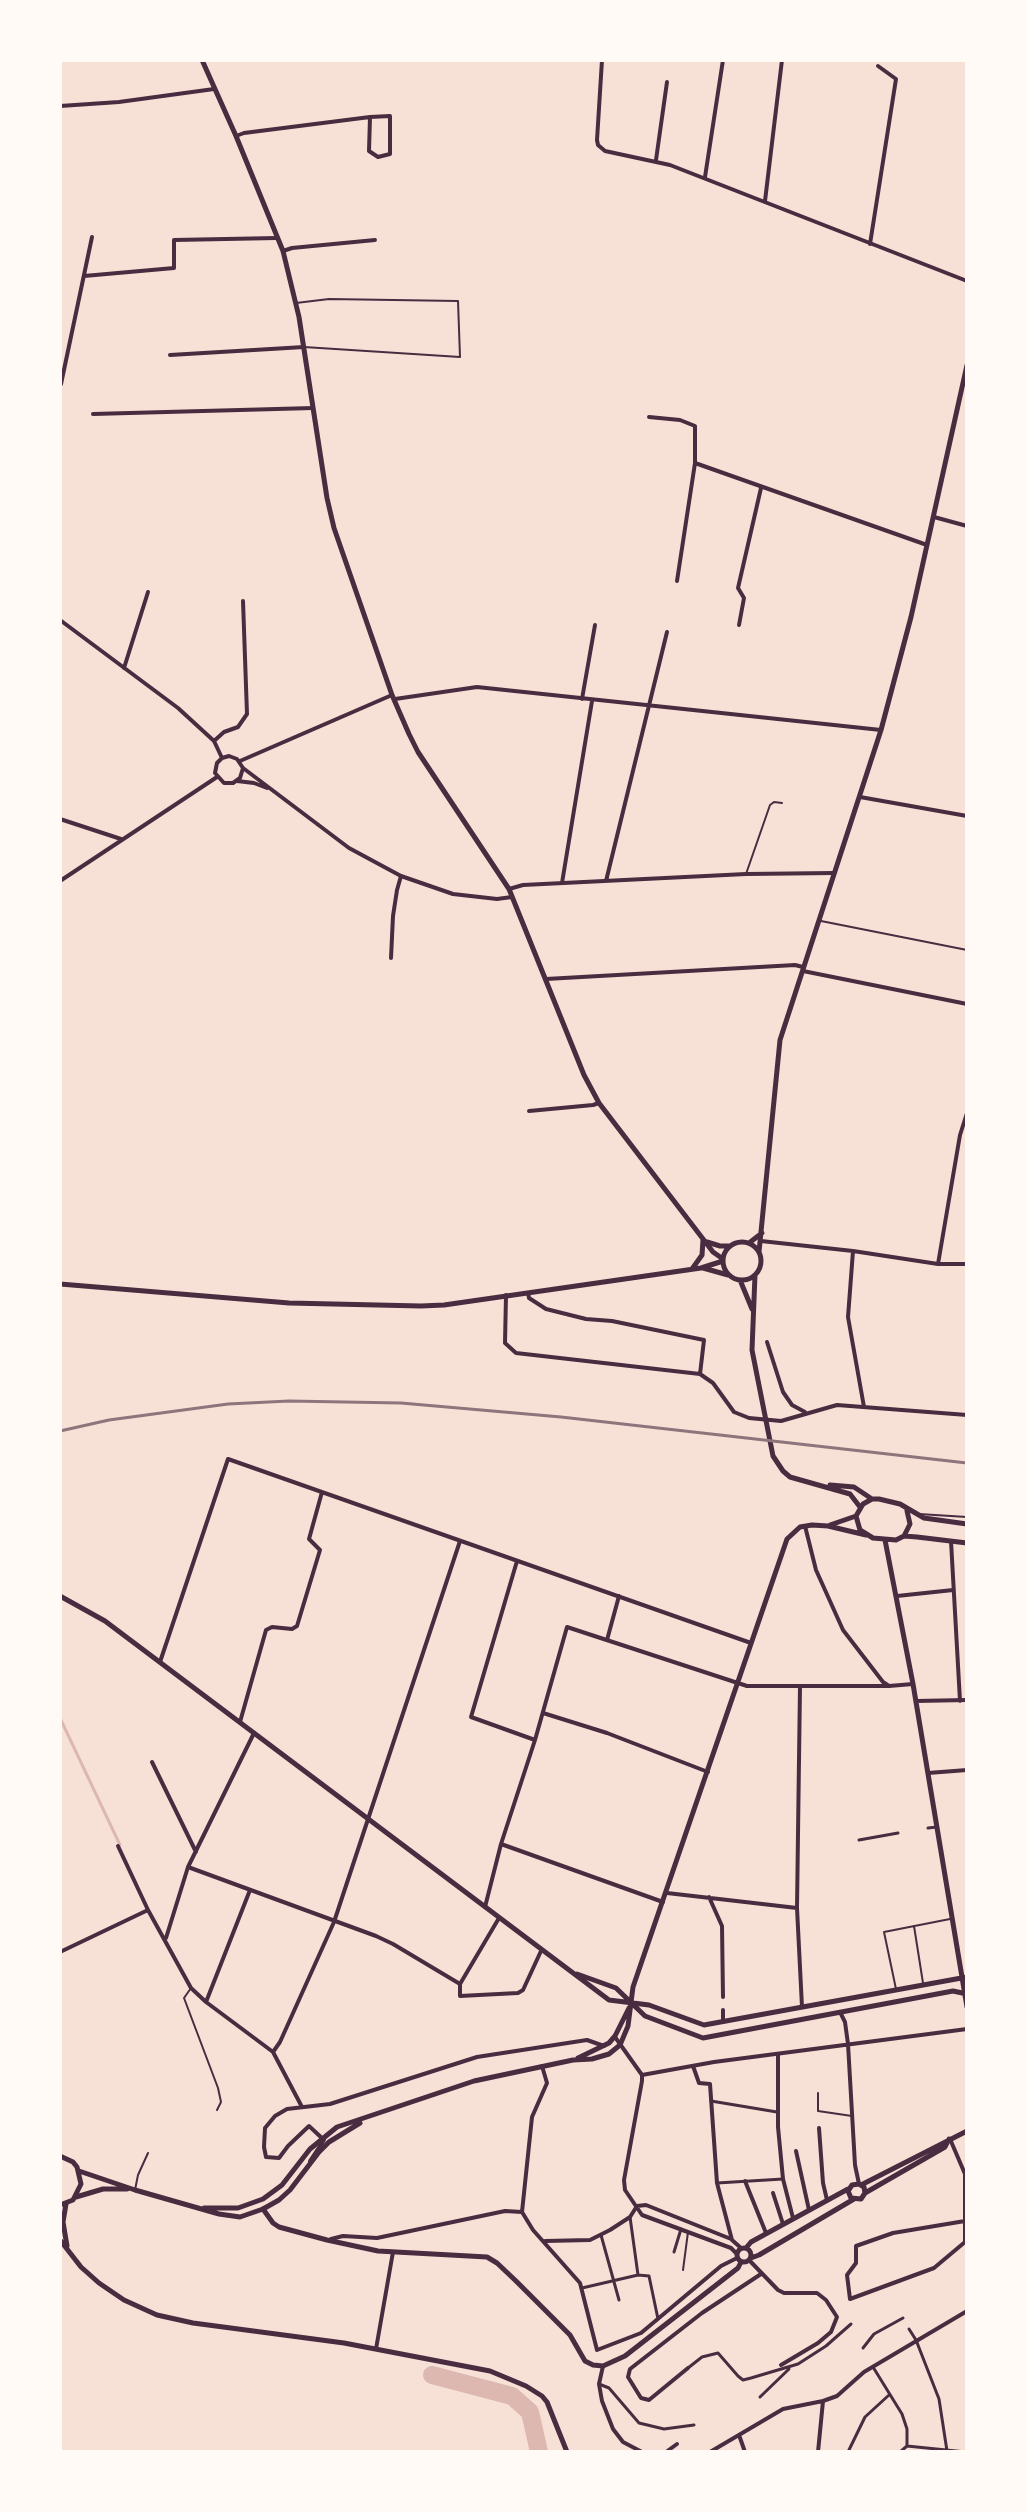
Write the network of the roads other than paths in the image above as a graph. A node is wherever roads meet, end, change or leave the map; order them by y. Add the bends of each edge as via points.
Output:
1 (202, 60) edge
2 (602, 60) edge
3 (723, 60) edge
4 (782, 60) edge
5 (878, 66) dead end
6 (667, 82) dead end
7 (214, 89) junction
8 (60, 106) edge
9 (370, 117) junction
10 (237, 136) junction
11 (656, 160) junction
12 (705, 177) junction
13 (765, 201) junction
14 (92, 237) dead end
15 (279, 238) junction
16 (375, 240) dead end
17 (870, 244) junction
18 (283, 251) junction
19 (84, 276) junction
20 (967, 281) edge
21 (296, 303) junction
22 (304, 347) junction
23 (170, 355) dead end
24 (967, 365) edge
25 (61, 384) edge
26 (313, 408) junction
27 (93, 414) dead end
28 (649, 417) dead end
29 (695, 463) junction
30 (761, 488) junction
31 (934, 517) junction
32 (967, 526) edge
33 (927, 545) junction
34 (677, 581) dead end
35 (148, 592) dead end
36 (243, 601) dead end
37 (60, 621) edge
38 (594, 625) dead end
39 (739, 625) dead end
40 (667, 632) dead end
41 (124, 668) junction
42 (394, 697) junction
43 (582, 699) junction
44 (592, 700) junction
45 (647, 706) junction
46 (881, 730) junction
47 (214, 741) junction
48 (222, 758) junction
49 (240, 761) junction
50 (243, 768) junction
51 (217, 777) junction
52 (237, 781) junction
53 (271, 790) junction
54 (860, 797) junction
55 (782, 803) dead end
56 (967, 816) edge
57 (60, 819) edge
58 (121, 839) junction
59 (834, 873) junction
60 (746, 874) junction
61 (401, 876) junction
62 (60, 881) edge
63 (606, 881) junction
64 (562, 883) junction
65 (509, 889) junction
66 (513, 897) junction
67 (818, 921) junction
68 (967, 950) edge
69 (392, 958) dead end
70 (802, 969) junction
71 (546, 979) junction
72 (967, 1004) edge
73 (599, 1103) junction
74 (529, 1111) dead end
75 (967, 1113) edge
76 (762, 1233) junction
77 (703, 1240) junction
78 (761, 1242) junction
79 (749, 1243) junction
80 (730, 1246) junction
81 (853, 1251) junction
82 (759, 1252) junction
83 (723, 1260) junction
84 (938, 1264) junction
85 (967, 1264) edge
86 (701, 1268) junction
87 (692, 1269) junction
88 (728, 1275) junction
89 (755, 1275) junction
90 (740, 1280) junction
91 (60, 1284) edge
92 (528, 1291) junction
93 (506, 1295) junction
94 (752, 1311) junction
95 (767, 1342) dead end
96 (700, 1374) junction
97 (864, 1407) junction
98 (806, 1413) junction
99 (967, 1415) edge
100 (812, 1484) junction
101 (322, 1492) junction
102 (872, 1499) junction
103 (860, 1507) junction
104 (906, 1509) junction
105 (916, 1514) junction
106 (856, 1516) junction
107 (967, 1517) edge
108 (967, 1524) edge
109 (805, 1526) junction
110 (828, 1526) junction
111 (866, 1535) junction
112 (904, 1536) junction
113 (885, 1540) junction
114 (460, 1541) junction
115 (951, 1541) junction
116 (967, 1543) edge
117 (518, 1561) junction
118 (953, 1590) junction
119 (60, 1596) edge
120 (619, 1596) junction
121 (897, 1596) junction
122 (607, 1640) junction
123 (751, 1643) junction
124 (160, 1662) junction
125 (737, 1684) junction
126 (913, 1684) junction
127 (800, 1686) junction
128 (889, 1686) junction
129 (967, 1700) edge
130 (916, 1701) junction
131 (960, 1701) junction
132 (543, 1713) junction
133 (240, 1722) junction
134 (254, 1732) junction
135 (535, 1740) junction
136 (152, 1762) dead end
137 (967, 1770) edge
138 (708, 1772) junction
139 (928, 1773) junction
140 (369, 1820) junction
141 (937, 1827) junction
142 (928, 1828) dead end
143 (898, 1833) dead end
144 (860, 1840) dead end
145 (501, 1844) junction
146 (118, 1846) dead end
147 (196, 1852) junction
148 (188, 1867) junction
149 (250, 1890) junction
150 (667, 1893) junction
151 (710, 1897) junction
152 (664, 1902) junction
153 (484, 1907) junction
154 (797, 1908) junction
155 (148, 1910) junction
156 (499, 1918) junction
157 (952, 1919) junction
158 (334, 1922) junction
159 (914, 1926) junction
160 (166, 1938) junction
161 (542, 1951) junction
162 (60, 1952) edge
163 (569, 1972) junction
164 (965, 1977) edge
165 (460, 1984) junction
166 (923, 1984) junction
167 (191, 1988) junction
168 (896, 1989) junction
169 (966, 1994) edge
170 (723, 1997) dead end
171 (632, 2001) junction
172 (206, 2002) junction
173 (802, 2007) junction
174 (967, 2007) edge
175 (723, 2010) dead end
176 (840, 2012) junction
177 (723, 2022) junction
178 (967, 2029) edge
179 (615, 2037) junction
180 (848, 2044) junction
181 (620, 2045) junction
182 (604, 2046) junction
183 (273, 2052) junction
184 (778, 2054) junction
185 (573, 2060) junction
186 (542, 2066) junction
187 (693, 2066) junction
188 (642, 2075) junction
189 (818, 2093) dead end
190 (711, 2101) junction
191 (302, 2107) junction
192 (217, 2110) dead end
193 (778, 2112) junction
194 (852, 2115) junction
195 (366, 2119) junction
196 (819, 2128) dead end
197 (967, 2131) edge
198 (323, 2138) junction
199 (950, 2139) junction
200 (796, 2151) dead end
201 (148, 2153) dead end
202 (60, 2156) edge
203 (307, 2167) junction
204 (80, 2171) junction
205 (783, 2179) junction
206 (745, 2181) junction
207 (717, 2183) junction
208 (860, 2184) junction
209 (848, 2189) junction
210 (135, 2190) junction
211 (773, 2193) dead end
212 (865, 2193) junction
213 (76, 2197) junction
214 (854, 2199) junction
215 (826, 2200) junction
216 (63, 2205) edge
217 (637, 2206) junction
218 (204, 2208) junction
219 (263, 2209) junction
220 (809, 2210) junction
221 (522, 2212) junction
222 (630, 2217) junction
223 (793, 2218) junction
224 (965, 2222) junction
225 (783, 2224) junction
226 (681, 2229) junction
227 (688, 2232) junction
228 (766, 2234) junction
229 (601, 2235) junction
230 (60, 2240) edge
231 (327, 2240) junction
232 (732, 2240) junction
233 (545, 2241) junction
234 (69, 2251) junction
235 (393, 2251) junction
236 (674, 2252) dead end
237 (740, 2254) junction
238 (750, 2259) junction
239 (683, 2270) dead end
240 (761, 2274) junction
241 (638, 2275) junction
242 (614, 2281) junction
243 (582, 2288) junction
244 (619, 2300) dead end
245 (967, 2310) edge
246 (903, 2318) dead end
247 (658, 2319) junction
248 (851, 2324) dead end
249 (909, 2329) dead end
250 (916, 2340) junction
251 (863, 2348) dead end
252 (376, 2349) junction
253 (781, 2365) dead end
254 (603, 2366) junction
255 (791, 2367) junction
256 (873, 2367) junction
257 (688, 2368) joint
258 (599, 2384) junction
259 (889, 2395) junction
260 (760, 2397) dead end
261 (823, 2402) junction
262 (694, 2425) dead end
263 (739, 2435) junction
264 (676, 2444) dead end
265 (907, 2446) junction
266 (947, 2451) edge
267 (567, 2452) edge
268 (642, 2452) edge
269 (666, 2452) edge
270 (710, 2452) edge
271 (745, 2452) edge
272 (818, 2452) edge
273 (848, 2452) edge
274 (900, 2452) edge
275 (966, 2452) edge

1 - 7 main road
2 - 11 street via 598,146 605,151
3 - 12 street
4 - 13 street
5 - 17 street via 896,79
6 - 11 street
7 - 8 street
7 - 10 main road
9 - 9 street via 369,151 378,157 390,154 390,116
9 - 10 street
10 - 15 main road
11 - 12 street
12 - 13 street
13 - 17 street
14 - 19 street
15 - 18 main road
15 - 19 street via 174,240 174,268
16 - 18 street
17 - 20 street
18 - 21 main road
19 - 25 street
21 - 22 main road
21 - 22 lane via 350,299 458,301 460,357
22 - 23 street
22 - 26 main road
24 - 31 main road
26 - 27 street
26 - 42 main road via 334,528
28 - 29 street via 680,420 695,426
29 - 30 street
29 - 34 street
30 - 33 street
30 - 39 street via 738,588 744,598
31 - 32 street
31 - 33 main road
33 - 46 main road
35 - 41 street
36 - 47 street via 247,714 238,727
37 - 41 street
38 - 43 street
40 - 45 street
41 - 47 street
42 - 43 street via 477,687
42 - 49 street
42 - 65 main road via 418,752
43 - 44 street
44 - 45 street
44 - 64 street
45 - 46 street
45 - 63 street
46 - 54 main road
47 - 48 street
48 - 49 street
48 - 51 street via 215,766
49 - 50 street
50 - 52 street
50 - 53 street
51 - 52 street via 228,784
51 - 58 street
52 - 53 street
53 - 61 street via 349,848
54 - 56 street
54 - 59 main road
55 - 60 lane via 774,801 770,805
57 - 58 street
58 - 62 street
59 - 60 street
59 - 67 main road
60 - 63 street
61 - 66 street via 453,894
61 - 69 street via 393,916
63 - 64 street
64 - 65 street
65 - 66 main road
66 - 71 main road
67 - 68 lane
67 - 70 main road
70 - 71 street
70 - 72 street
70 - 76 main road via 780,1040
71 - 73 main road
73 - 74 street
73 - 77 main road
75 - 84 street
76 - 78 main road
76 - 79 main road
77 - 80 main road
77 - 83 main road
77 - 87 main road via 702,1255
78 - 81 street
78 - 82 main road
79 - 80 main road
79 - 82 main road
80 - 83 main road
81 - 84 street
81 - 97 street via 848,1317
82 - 89 main road via 761,1264
83 - 86 main road
83 - 88 main road
84 - 85 street
86 - 87 main road
86 - 88 main road
87 - 92 main road
88 - 90 main road
89 - 90 main road
89 - 94 main road
90 - 94 main road
91 - 93 main road via 289,1303 392,1306 444,1305
92 - 93 main road
92 - 96 street via 529,1298 546,1309 704,1340
93 - 96 street via 506,1343 516,1353
94 - 100 main road via 752,1350 773,1456 790,1477
95 - 98 street via 783,1392 792,1405
96 - 98 street via 713,1383 734,1412 748,1418 781,1421
97 - 98 street via 837,1405
97 - 99 street
100 - 102 main road via 854,1486
100 - 103 main road via 850,1494
101 - 114 street
101 - 124 street via 228,1459
101 - 133 street via 309,1539 320,1550 300,1618 292,1629 266,1630
102 - 103 main road
102 - 104 main road via 893,1501
103 - 106 main road
104 - 105 main road
104 - 112 main road via 910,1524
105 - 107 lane
105 - 108 main road
106 - 110 main road
106 - 111 main road
109 - 110 main road
109 - 123 main road via 794,1531 781,1555
109 - 128 street via 816,1570 834,1614
110 - 111 main road
111 - 113 main road
112 - 113 main road
112 - 115 main road
113 - 121 main road
114 - 117 street
114 - 140 street
115 - 116 main road
115 - 118 street
117 - 120 street
117 - 135 street via 471,1717
118 - 121 street
118 - 131 street
119 - 124 main road via 99,1616
120 - 122 street
120 - 123 street
121 - 126 main road
122 - 125 street
122 - 132 street via 567,1627
123 - 125 main road
124 - 133 main road
125 - 127 street
125 - 138 main road
126 - 128 street
126 - 130 main road
127 - 128 street
127 - 154 street
129 - 131 street
130 - 131 street
130 - 139 main road
132 - 135 street
132 - 138 street
133 - 134 main road
134 - 140 main road
134 - 147 street
135 - 145 street
136 - 147 street
137 - 139 street
138 - 150 main road
139 - 141 main road
140 - 153 main road
140 - 158 street
141 - 142 street
141 - 157 main road
143 - 144 street
145 - 152 street
145 - 153 street
146 - 155 street
147 - 148 street
148 - 149 street
148 - 160 street
149 - 158 street
149 - 172 street
150 - 151 street
150 - 152 main road
151 - 154 street
151 - 170 street via 722,1926
152 - 171 main road via 633,1987
153 - 156 main road
154 - 173 street
155 - 160 street
155 - 162 street
156 - 161 main road
156 - 165 street
157 - 159 lane
157 - 164 main road
158 - 165 street via 393,1944
158 - 183 street
159 - 166 lane
159 - 168 lane via 884,1932
160 - 167 street
161 - 163 main road
161 - 165 street via 518,1993 460,1996
163 - 171 main road via 613,1986
163 - 171 main road via 609,2000
164 - 166 main road
164 - 169 main road
166 - 168 main road
167 - 172 street
167 - 192 lane via 184,1998 218,2088 221,2102
168 - 173 main road
169 - 174 main road
169 - 176 main road via 953,1991
171 - 176 main road via 645,2016 703,2038
171 - 177 main road via 694,2023
171 - 179 main road
171 - 181 main road
172 - 183 street
173 - 177 main road
175 - 177 street
176 - 180 street
178 - 180 street
179 - 181 street
179 - 182 main road
180 - 184 street
180 - 194 street
181 - 185 main road via 609,2054
181 - 188 street
182 - 185 main road
182 - 191 street via 587,2040 477,2057 330,2104
183 - 191 street
184 - 187 street
184 - 193 street
185 - 186 main road
186 - 195 main road via 474,2081
186 - 221 street via 547,2083 532,2117
187 - 188 street
187 - 190 street via 699,2083 710,2084
188 - 217 street via 624,2180 625,2190
189 - 194 lane via 818,2111
190 - 193 street
190 - 207 street
191 - 198 street via 287,2109 265,2128 266,2157 279,2158 309,2126
193 - 205 street
194 - 208 street
195 - 198 main road via 338,2127
195 - 203 main road via 329,2142
196 - 215 street
197 - 199 main road
198 - 203 street
198 - 218 main road via 282,2185 262,2199 238,2208
199 - 208 main road
199 - 212 main road via 945,2147
199 - 224 street via 965,2174
200 - 220 street
201 - 210 lane
202 - 204 main road
203 - 219 main road via 290,2190
204 - 210 main road
204 - 213 main road
205 - 206 street
205 - 223 street
206 - 207 street
206 - 228 street
207 - 232 street
208 - 209 main road
208 - 212 main road
209 - 214 main road
209 - 215 main road
210 - 213 main road via 103,2189
210 - 218 main road
211 - 225 street
212 - 214 main road via 861,2199
213 - 216 main road
214 - 238 main road
215 - 220 main road
216 - 234 main road via 63,2232
217 - 222 street
217 - 226 street via 642,2215
217 - 232 street via 646,2205
218 - 219 main road via 234,2217
219 - 231 main road via 279,2227
220 - 223 main road
221 - 231 street via 504,2211 377,2238 343,2236
221 - 233 street
222 - 229 street
222 - 241 street
223 - 225 main road
224 - 224 street via 892,2233 856,2246 856,2263 846,2276 850,2299 934,2268 965,2242
225 - 228 main road
226 - 227 street
226 - 236 street
227 - 237 street
227 - 239 lane
228 - 237 main road via 750,2242
229 - 233 street via 590,2240
229 - 242 street
230 - 234 main road
231 - 235 main road
232 - 237 street
233 - 243 street
234 - 252 main road via 99,2283 140,2308 174,2319
235 - 252 street
235 - 254 main road via 487,2257 570,2335 585,2361
237 - 238 main road
237 - 238 main road via 751,2253
237 - 247 street
237 - 254 main road via 738,2268 625,2356
238 - 240 street
240 - 253 street via 784,2293 817,2293 837,2317 831,2332
240 - 257 street via 639,2361 628,2377 641,2398 649,2400
241 - 242 street
241 - 247 street via 649,2276
242 - 243 street
242 - 244 street
243 - 247 street via 597,2350 641,2332
245 - 250 street
246 - 251 street via 874,2334
248 - 255 street via 826,2346
249 - 250 street
250 - 256 street
250 - 266 street via 939,2398
252 - 267 main road via 490,2371 536,2391 547,2402
254 - 258 street
255 - 257 street via 743,2380 718,2353 702,2357
255 - 260 street
256 - 259 street
256 - 261 street via 837,2396
258 - 262 street via 609,2388 639,2423 664,2429
258 - 268 street via 613,2429 622,2442
259 - 265 street via 907,2428
259 - 273 street via 865,2417
261 - 263 street via 783,2409
261 - 272 street
263 - 270 street
263 - 271 street
264 - 269 street
265 - 266 street
265 - 274 street
266 - 275 street

